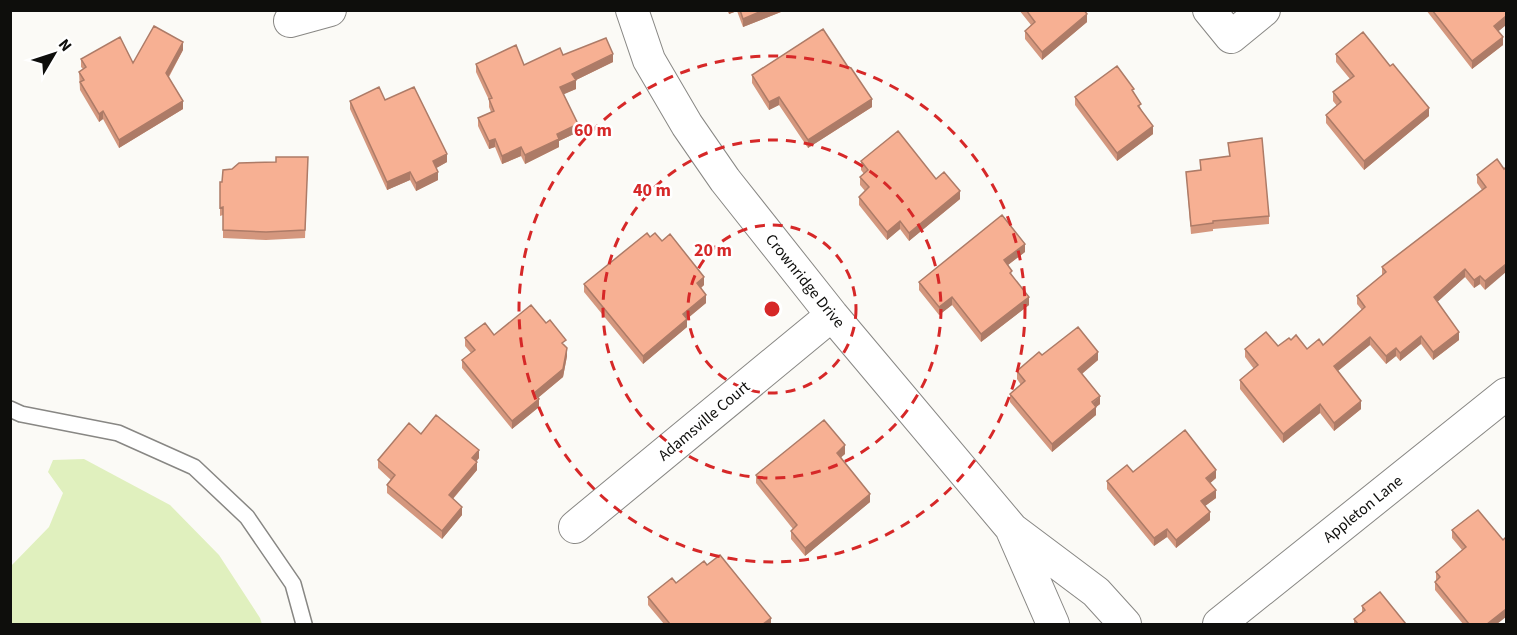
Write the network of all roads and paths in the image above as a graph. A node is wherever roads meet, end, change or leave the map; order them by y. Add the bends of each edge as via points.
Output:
1 (330, 10) edge
2 (632, 10) edge
3 (1209, 10) edge
4 (1264, 10) edge
5 (290, 21) dead end
6 (832, 315) junction
7 (1506, 394) edge
8 (10, 409) edge
9 (575, 527) dead end
10 (1012, 529) junction
11 (304, 624) edge
12 (1053, 624) edge
13 (1125, 624) edge
14 (1219, 624) edge

1 - 5 street
2 - 6 street, Crownridge Drive via 649,60 687,125 724,180
3 - 4 street via 1231,37
6 - 9 street, Adamsville Court
6 - 10 street, Crownridge Drive
7 - 14 street, Appleton Lane
8 - 11 lane via 118,433 194,467 247,517 293,584
10 - 12 street, Crownridge Drive
10 - 13 street, Crownridge Drive via 1096,592

